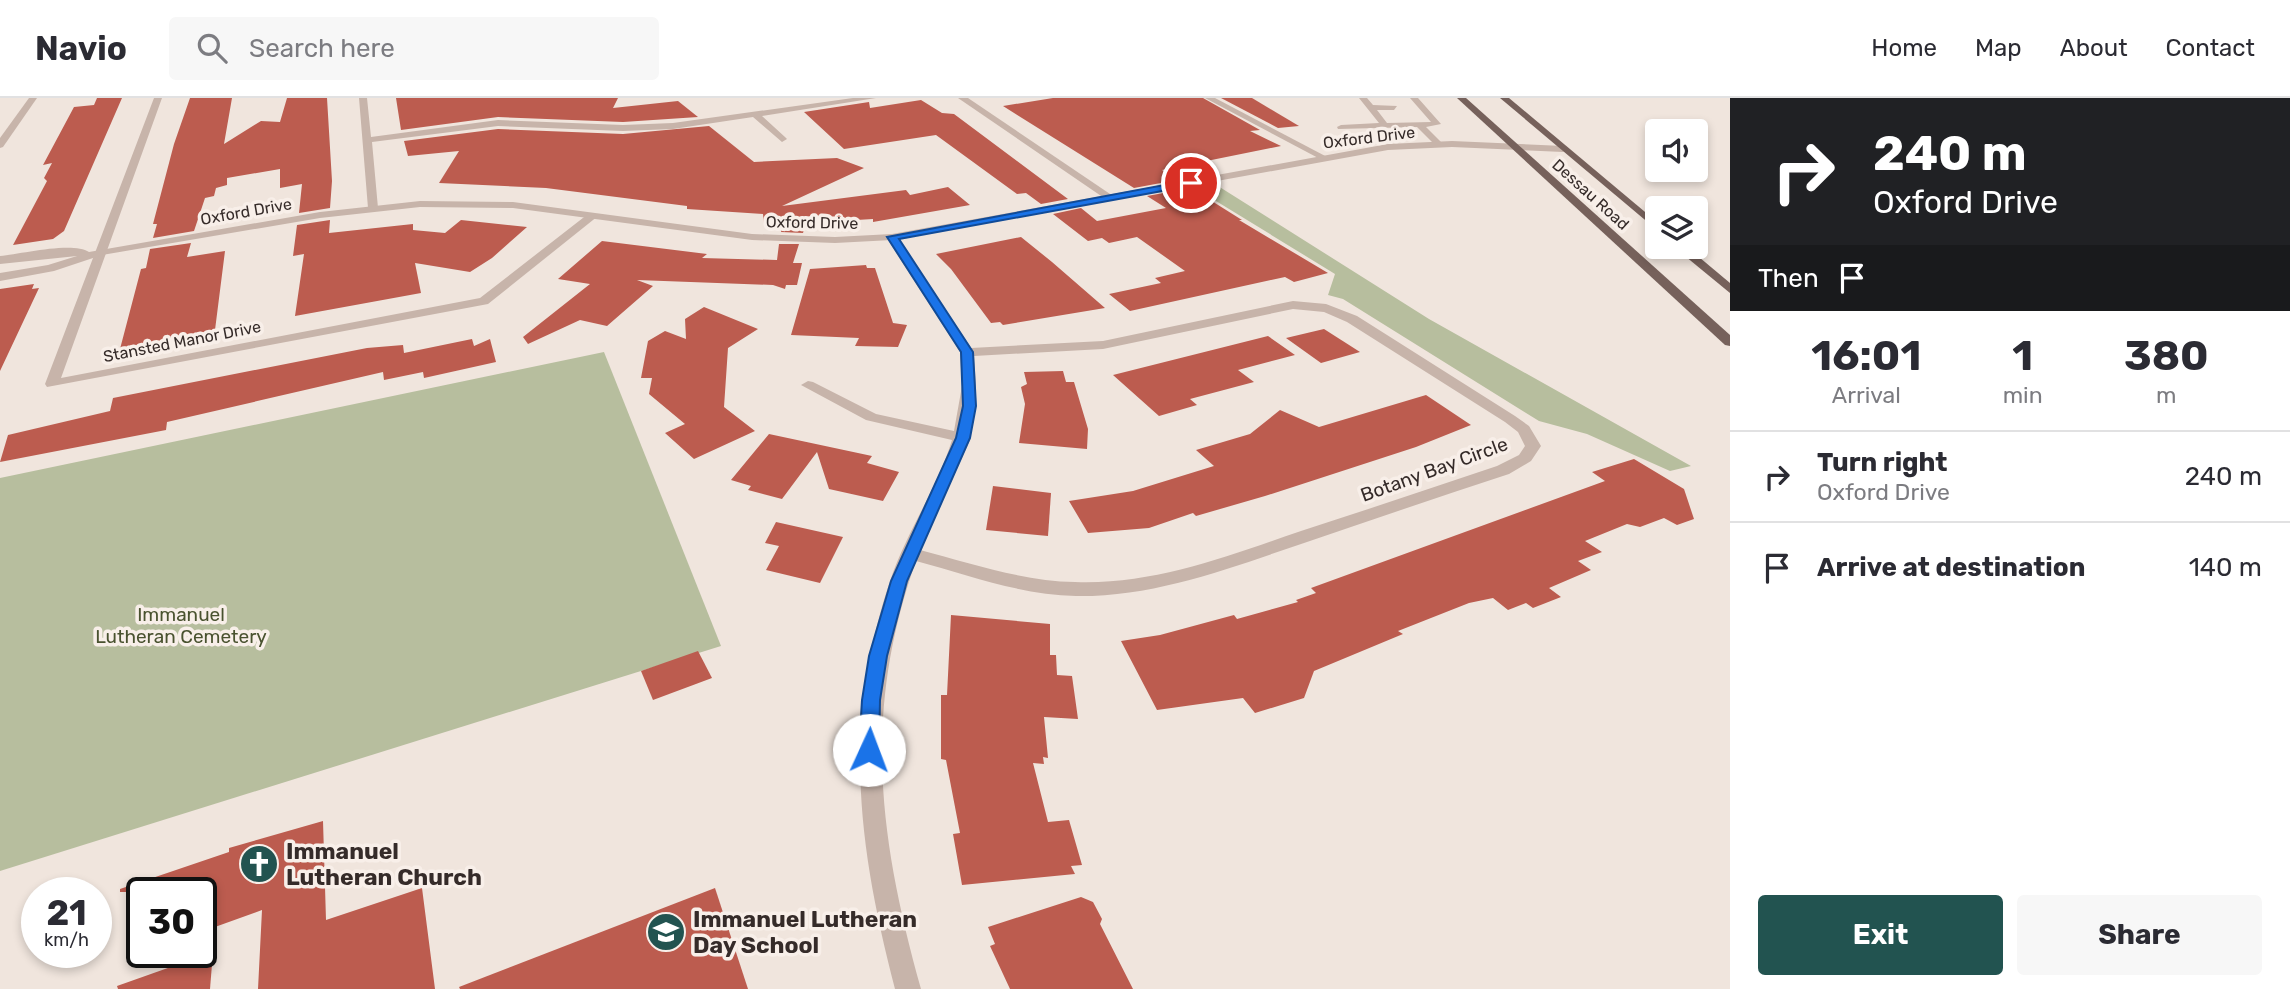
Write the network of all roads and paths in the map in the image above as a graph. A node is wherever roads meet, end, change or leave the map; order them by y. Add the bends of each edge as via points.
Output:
1 (33, 98) edge
2 (158, 98) edge
3 (363, 98) edge
4 (872, 98) edge
5 (962, 98) edge
6 (1209, 98) edge
7 (1461, 98) edge
8 (1504, 98) edge
9 (1369, 105) edge
10 (1417, 110) edge
11 (756, 115) junction
12 (1385, 125) junction
13 (1341, 127) dead end
14 (782, 139) dead end
15 (368, 140) junction
16 (0, 145) edge
17 (1440, 145) junction
18 (1514, 146) junction
19 (1563, 149) junction
20 (1325, 158) junction
21 (1111, 198) junction
22 (373, 208) junction
23 (592, 216) junction
24 (1645, 218) edge
25 (892, 237) junction
26 (100, 252) junction
27 (1694, 259) edge
28 (0, 260) edge
29 (0, 277) edge
30 (1730, 289) edge
31 (1730, 342) edge
32 (967, 352) junction
33 (808, 385) dead end
34 (963, 438) junction
35 (909, 553) junction
36 (908, 989) edge

1 - 16 street
2 - 26 street, Stansted Manor Drive
3 - 15 street
4 - 11 street
5 - 21 street
6 - 20 lane
7 - 18 main road, Dessau Road
8 - 19 main road, Dessau Road
9 - 9 lane via 1394,108
9 - 12 lane
10 - 12 lane
10 - 17 lane
11 - 14 street
11 - 15 street via 649,127 498,123
12 - 13 lane
15 - 22 street
17 - 18 street, Oxford Drive
17 - 20 street, Oxford Drive via 1388,147
18 - 19 street, Oxford Drive
18 - 31 main road, Dessau Road
19 - 24 main road, Dessau Road
20 - 21 street, Oxford Drive
21 - 25 street, Oxford Drive
22 - 23 street, Oxford Drive via 484,203
22 - 26 street, Oxford Drive
23 - 25 street, Oxford Drive via 786,240
23 - 26 street, Stansted Manor Drive via 484,301 52,384
25 - 32 street
26 - 28 street via 56,252
26 - 29 street
27 - 30 main road
32 - 34 street via 970,406
32 - 35 street, Botany Bay Circle via 1102,345 1277,306 1310,305 1340,312 1386,340 1524,429 1532,446 1525,458 1503,470 1209,568 1144,583 1071,588
33 - 34 street via 871,417
34 - 35 street
35 - 36 street via 878,656 868,774 876,860

